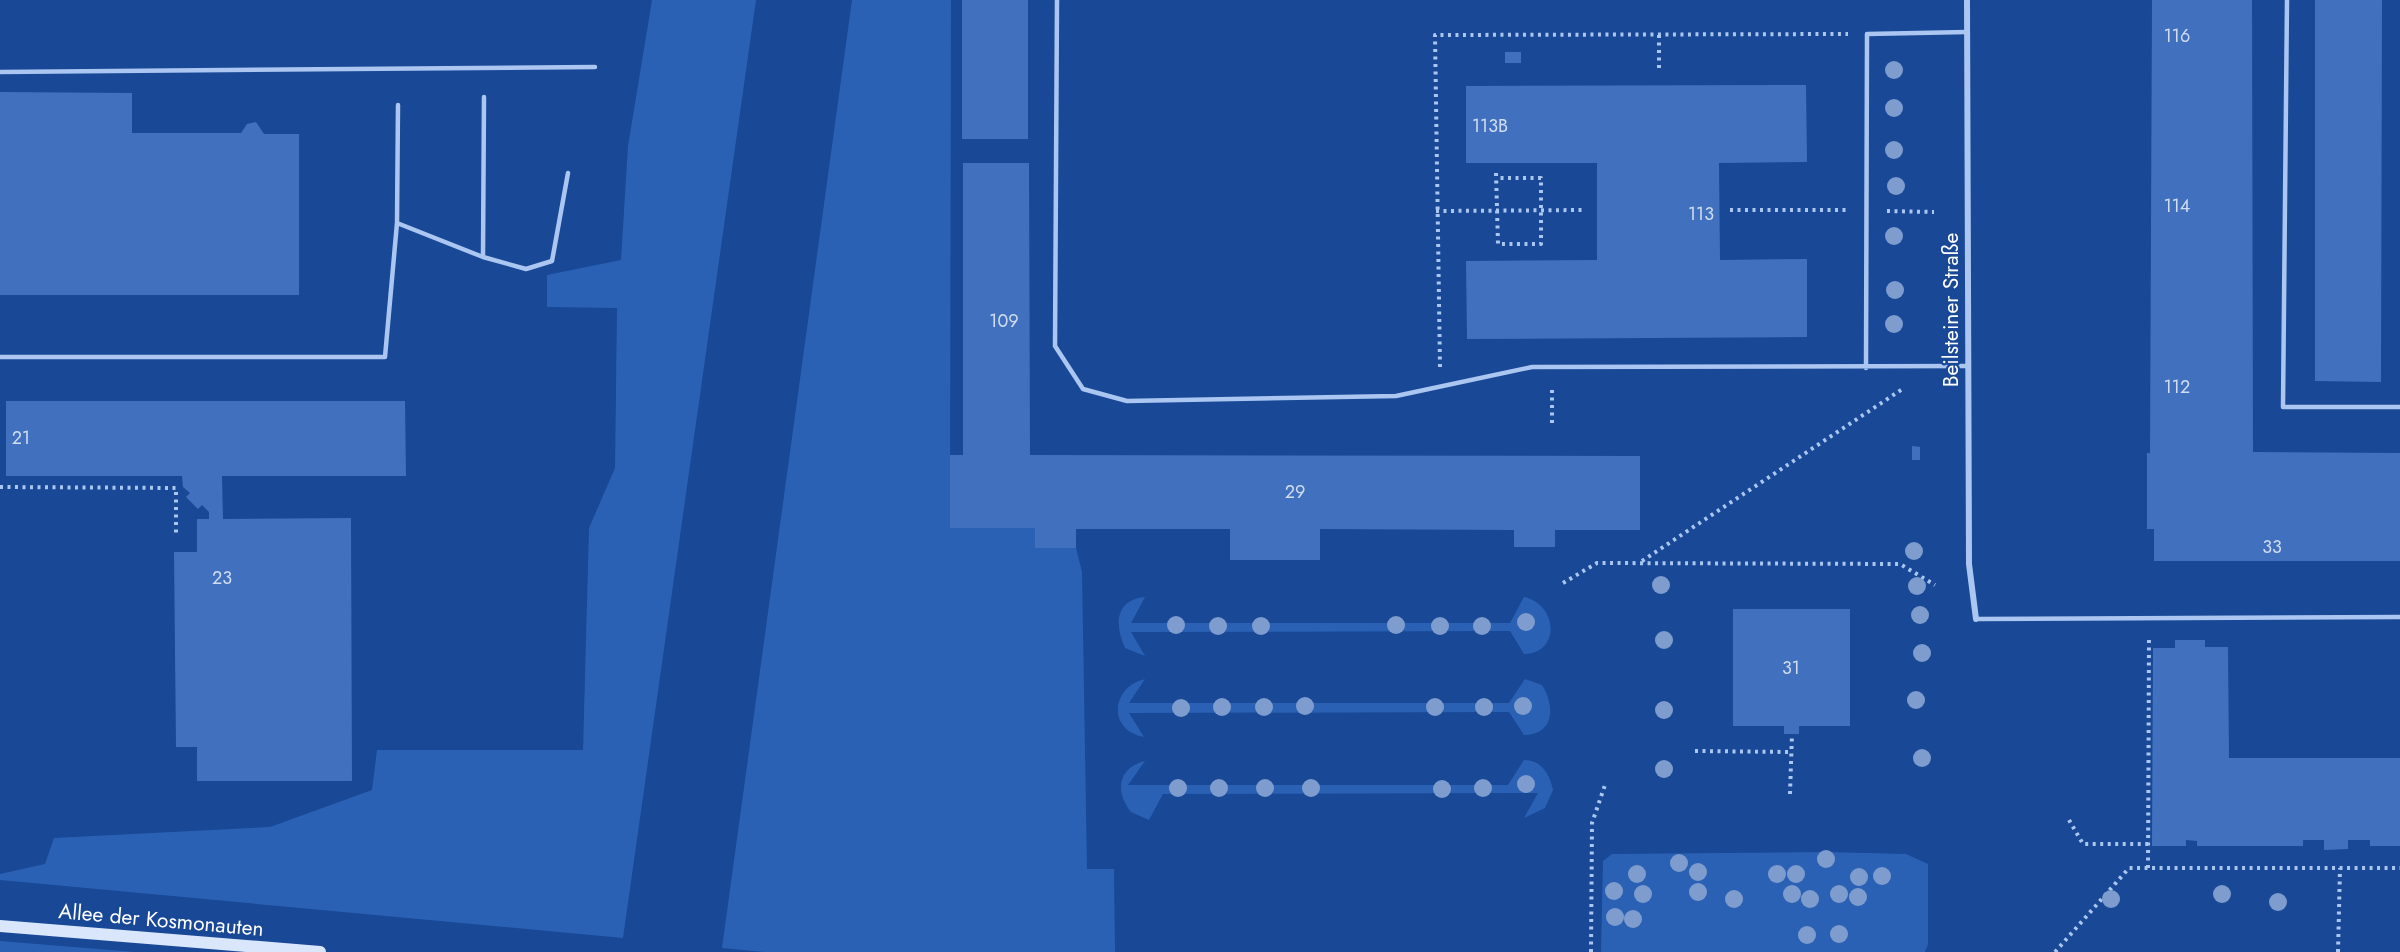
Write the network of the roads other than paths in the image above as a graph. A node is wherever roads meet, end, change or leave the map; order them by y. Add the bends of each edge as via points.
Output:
1 (1057, 0) edge
2 (1967, 0) edge
3 (2287, 0) edge
4 (1967, 32) junction
5 (595, 67) dead end
6 (0, 72) edge
7 (484, 97) dead end
8 (398, 105) dead end
9 (568, 173) dead end
10 (397, 223) junction
11 (483, 257) junction
12 (0, 357) edge
13 (1967, 366) junction
14 (1866, 368) junction
15 (2400, 407) edge
16 (2400, 617) edge
17 (1976, 619) joint
18 (0, 926) edge
19 (320, 952) edge

1 - 14 lane via 1055,346 1083,389 1127,401 1396,396 1532,368
2 - 4 street, Beilsteiner Straße
3 - 15 lane via 2283,407
4 - 13 street, Beilsteiner Straße
4 - 14 lane via 1867,34
5 - 6 lane
7 - 11 lane
8 - 10 lane
9 - 11 lane via 552,261 526,269
10 - 11 lane
10 - 12 lane via 384,357
13 - 14 lane
13 - 17 street, Beilsteiner Straße via 1969,564
16 - 17 lane
18 - 19 main road, Allee der Kosmonauten

